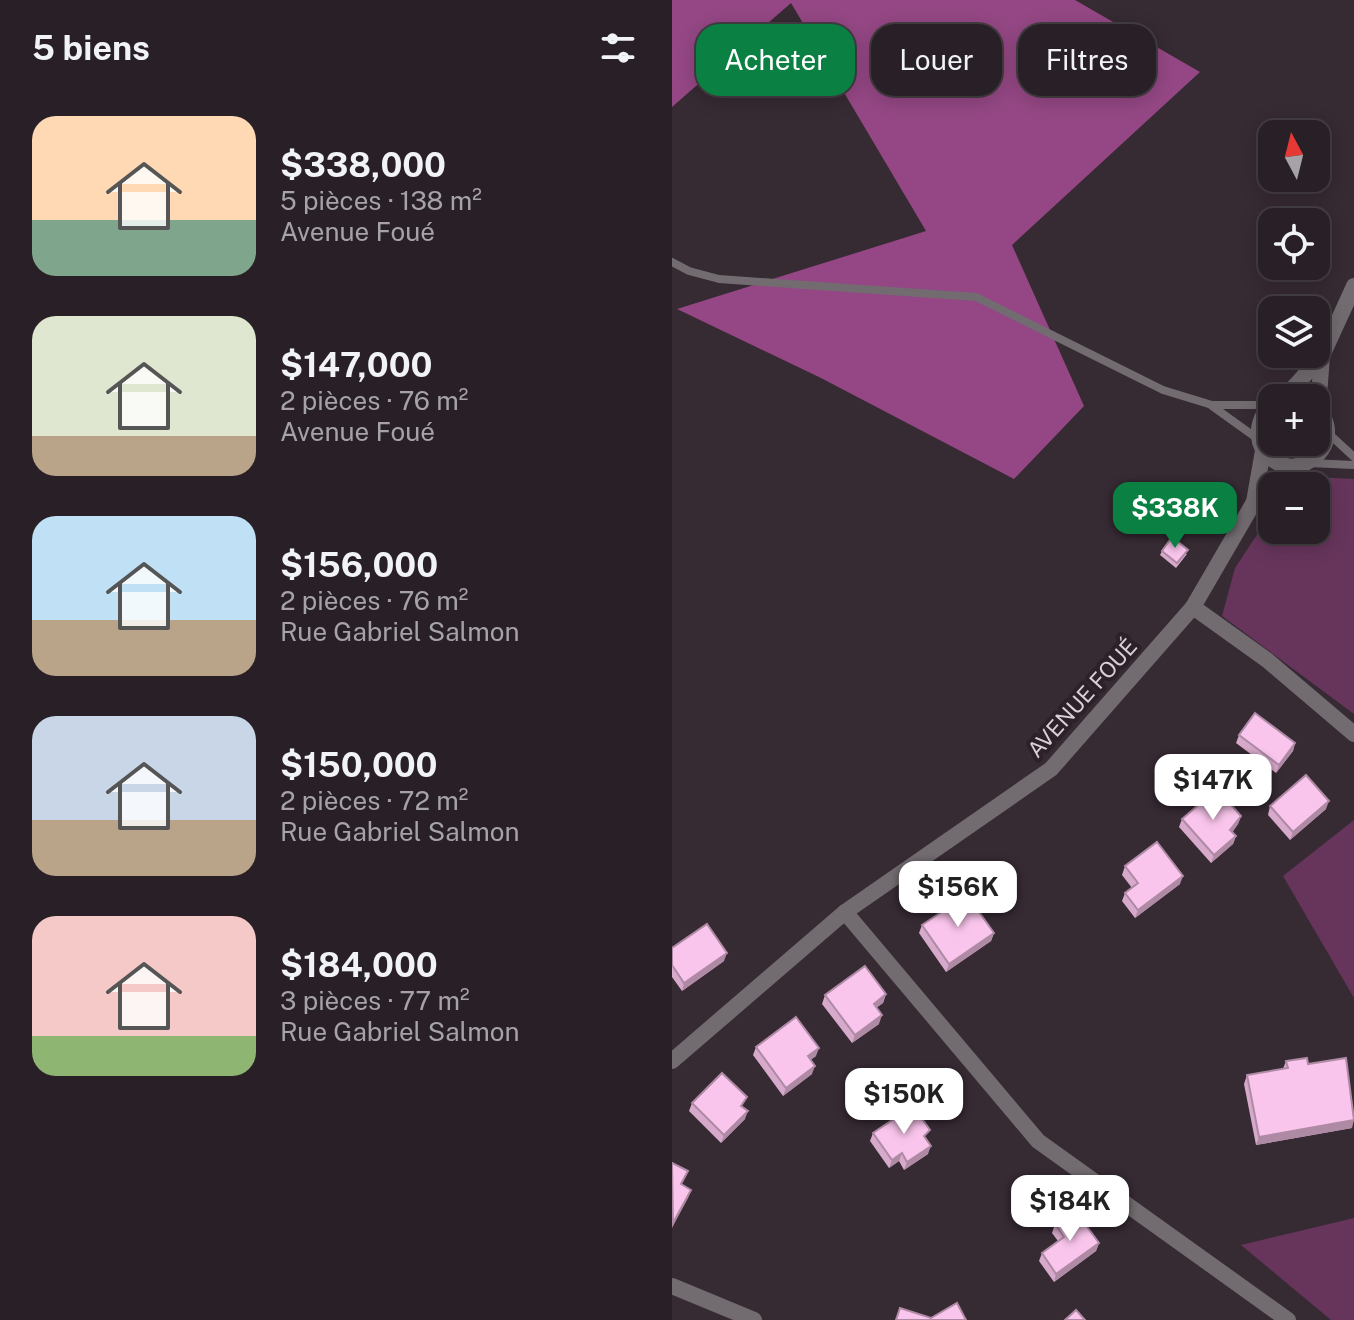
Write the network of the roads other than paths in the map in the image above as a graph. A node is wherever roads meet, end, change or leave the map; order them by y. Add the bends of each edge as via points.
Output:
1 (672, 262) edge
2 (1354, 286) edge
3 (1330, 338) edge
4 (1312, 368) edge
5 (1298, 384) edge
6 (1212, 405) junction
7 (1258, 405) edge
8 (1330, 434) edge
9 (1258, 443) edge
10 (1260, 456) edge
11 (1271, 456) edge
12 (1317, 456) edge
13 (1354, 457) edge
14 (1309, 463) junction
15 (1354, 465) edge
16 (1290, 467) junction
17 (1254, 502) junction
18 (1193, 607) junction
19 (1354, 734) edge
20 (845, 912) junction
21 (672, 1061) edge
22 (672, 1286) edge
23 (754, 1320) edge
24 (1288, 1320) edge

1 - 6 lane via 719,279 976,297 1163,390
2 - 3 street
4 - 5 street
6 - 7 lane
6 - 9 lane
8 - 13 lane
10 - 17 street, AVENUE FOUÉ
11 - 16 street
12 - 14 street
14 - 15 lane
14 - 16 street
16 - 17 street, AVENUE FOUÉ
17 - 18 street, AVENUE FOUÉ
18 - 19 street via 1267,660
18 - 20 street, AVENUE FOUÉ via 1051,769
20 - 21 street, AVENUE FOUÉ
20 - 24 street via 1038,1141
22 - 23 street

